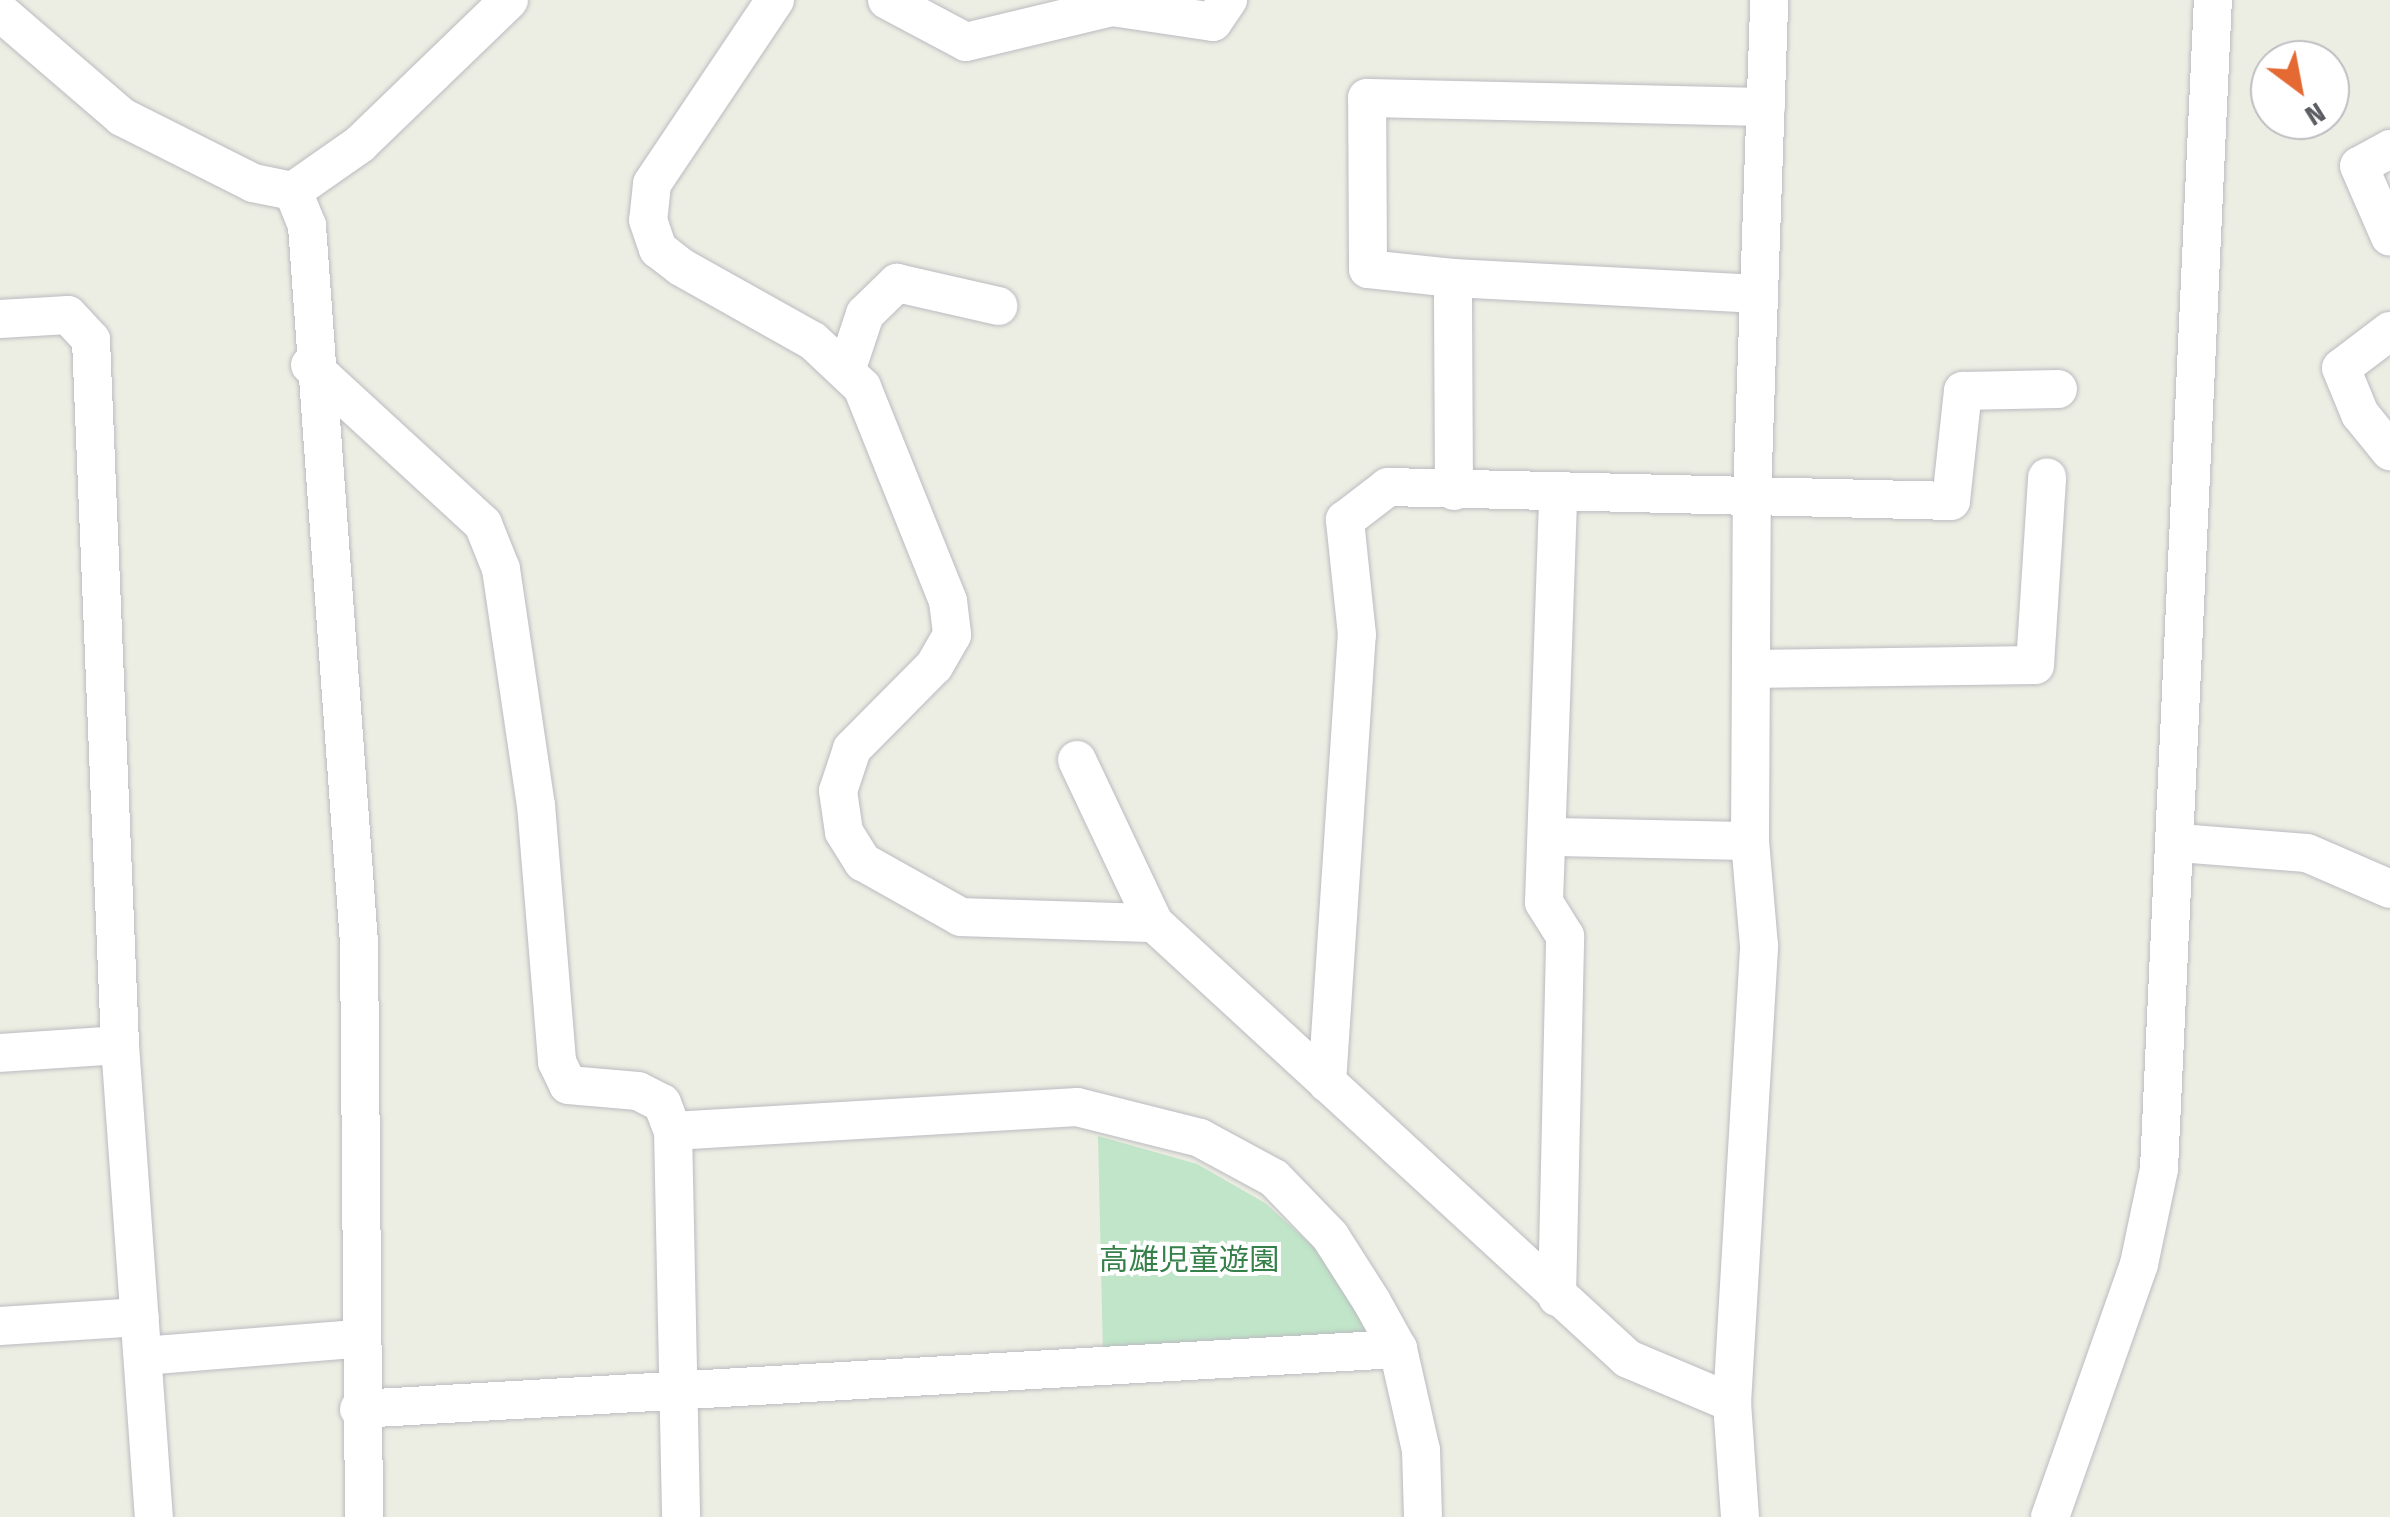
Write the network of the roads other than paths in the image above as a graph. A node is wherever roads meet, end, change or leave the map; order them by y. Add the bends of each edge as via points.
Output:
1 (508, 0) edge
2 (775, 0) edge
3 (887, 0) edge
4 (1228, 0) edge
5 (1769, 0) edge
6 (2213, 0) edge
7 (0, 12) edge
8 (1766, 107) junction
9 (2390, 149) edge
10 (293, 191) junction
11 (2390, 237) edge
12 (1453, 278) junction
13 (1759, 294) junction
14 (998, 306) dead end
15 (0, 319) edge
16 (2390, 332) edge
17 (310, 365) junction
18 (847, 368) junction
19 (2058, 389) dead end
20 (2390, 451) edge
21 (2048, 477) dead end
22 (1454, 491) junction
23 (1752, 495) junction
24 (1558, 498) junction
25 (1751, 669) junction
26 (1077, 760) dead end
27 (1552, 837) junction
28 (1750, 841) junction
29 (2179, 843) junction
30 (2390, 890) edge
31 (1154, 923) junction
32 (120, 1045) junction
33 (0, 1053) edge
34 (1327, 1083) junction
35 (674, 1131) junction
36 (1557, 1297) junction
37 (140, 1317) junction
38 (0, 1326) edge
39 (356, 1338) junction
40 (1398, 1350) junction
41 (143, 1356) junction
42 (675, 1390) junction
43 (1732, 1404) junction
44 (359, 1409) junction
45 (154, 1517) edge
46 (364, 1517) edge
47 (681, 1517) edge
48 (1423, 1517) edge
49 (1740, 1517) edge
50 (2050, 1517) edge

1 - 10 street via 360,144
2 - 18 street via 652,184 648,220 658,249 680,267
3 - 4 street via 966,42 1112,8 1212,22
5 - 8 street
6 - 29 street
7 - 10 street via 122,117 254,183
8 - 12 street via 1367,98 1368,269
8 - 13 street
9 - 11 street via 2359,166
10 - 17 street via 306,226
12 - 13 street
12 - 22 street
13 - 23 street
14 - 18 street via 898,283 864,314
15 - 32 street via 68,315 90,340
16 - 20 street via 2342,368 2360,414
17 - 35 street via 484,524 501,569 536,805 557,1062 568,1085 638,1091 662,1104
17 - 39 street via 332,502 359,942
18 - 31 street via 948,602 952,635 852,748 838,791 844,832 863,862 961,917
19 - 23 street via 1963,391 1951,500
21 - 25 street via 2036,665
22 - 24 street
22 - 34 street via 1388,487 1346,520 1357,635
23 - 24 street
23 - 25 street
24 - 27 street
25 - 28 street
26 - 31 street
27 - 28 street
27 - 36 street via 1544,902 1565,936
28 - 43 street via 1759,946 1753,1152
29 - 30 street via 2307,853
29 - 50 street via 2159,1169 2139,1264
31 - 34 street
32 - 33 street
32 - 37 street
34 - 36 street
35 - 40 street via 1077,1107 1200,1138 1274,1178 1330,1236
35 - 42 street
36 - 43 street via 1628,1359
37 - 38 street
37 - 41 street
39 - 41 street
39 - 44 street
40 - 42 street
40 - 48 street via 1422,1450
41 - 45 street
42 - 44 street
42 - 47 street
43 - 49 street
44 - 46 street

